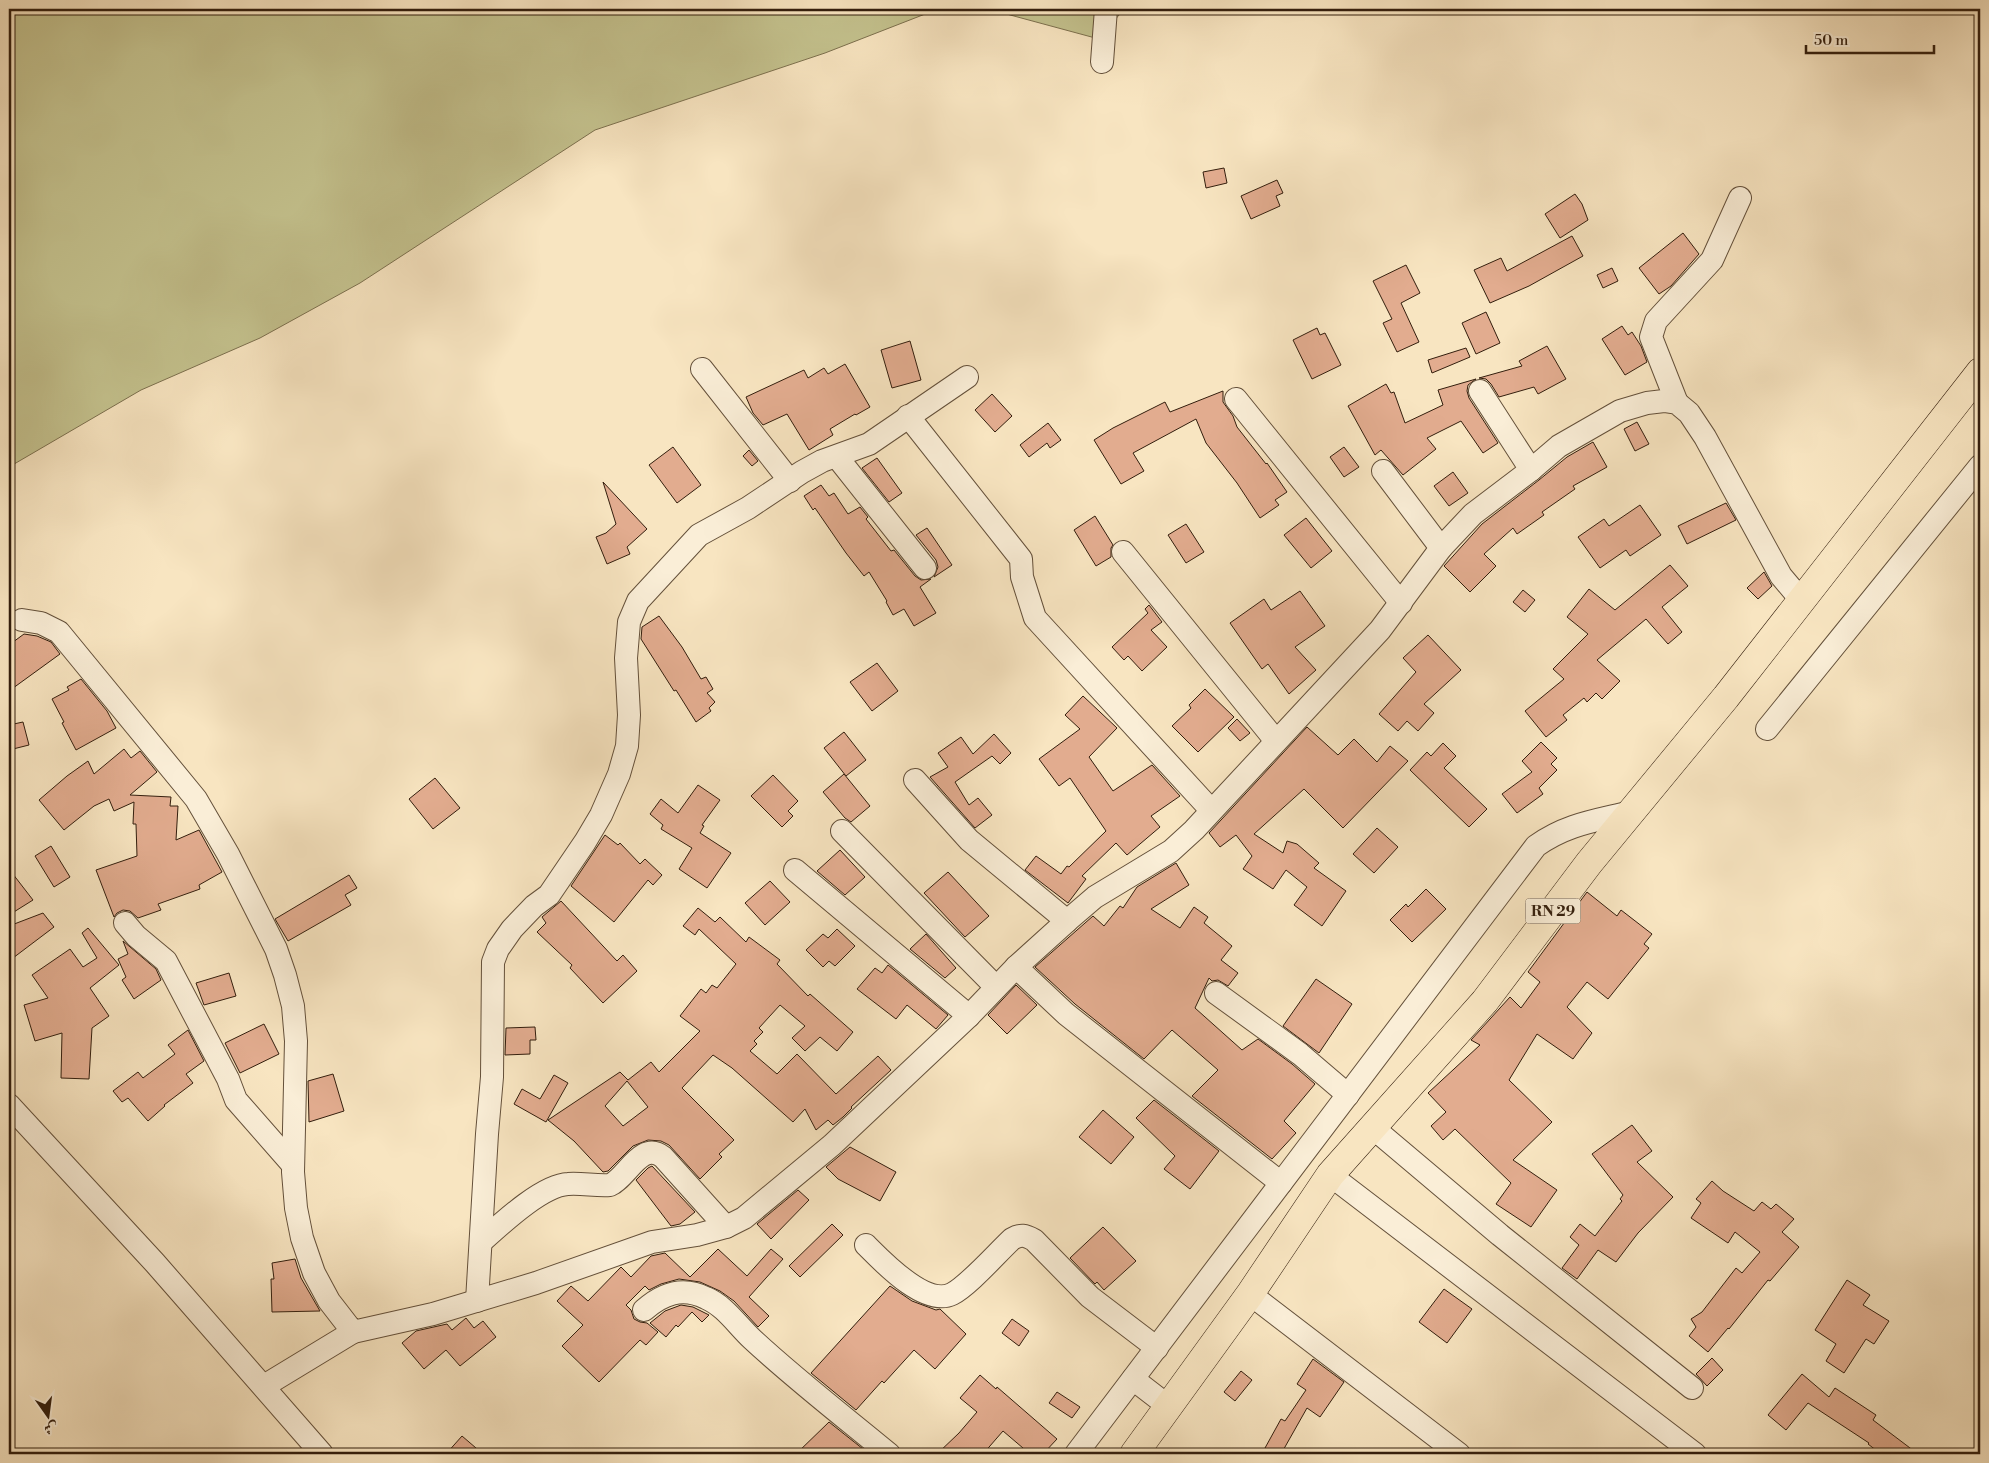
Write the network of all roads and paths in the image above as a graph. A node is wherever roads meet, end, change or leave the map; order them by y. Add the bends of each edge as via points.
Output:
1 (1106, 9) edge
2 (1102, 62) dead end
3 (1740, 198) dead end
4 (702, 369) dead end
5 (1980, 372) edge
6 (967, 377) dead end
7 (1480, 391) dead end
8 (1236, 399) dead end
9 (1677, 403) junction
10 (908, 416) junction
11 (837, 457) junction
12 (1980, 466) edge
13 (1531, 470) junction
14 (1383, 471) dead end
15 (790, 481) junction
16 (1441, 548) junction
17 (1123, 552) dead end
18 (925, 568) dead end
19 (1802, 601) junction
20 (1401, 604) junction
21 (22, 620) dead end
22 (1766, 729) dead end
23 (1276, 741) junction
24 (914, 780) dead end
25 (1211, 810) junction
26 (1631, 812) junction
27 (842, 831) dead end
28 (796, 870) dead end
29 (1067, 921) junction
30 (125, 923) dead end
31 (1016, 967) junction
32 (996, 987) junction
33 (1216, 993) dead end
34 (969, 1016) junction
35 (1348, 1095) junction
36 (9, 1105) edge
37 (17, 1125) edge
38 (1372, 1127) junction
39 (293, 1166) junction
40 (1330, 1175) junction
41 (1281, 1183) junction
42 (726, 1227) junction
43 (481, 1242) junction
44 (866, 1246) dead end
45 (1250, 1294) junction
46 (477, 1301) junction
47 (644, 1310) dead end
48 (353, 1332) junction
49 (1157, 1348) junction
50 (1133, 1379) junction
51 (264, 1386) junction
52 (1692, 1388) dead end
53 (1168, 1406) junction
54 (322, 1454) edge
55 (889, 1454) edge
56 (1076, 1454) edge
57 (1134, 1454) edge
58 (1459, 1454) edge
59 (1694, 1454) edge

1 - 2 street
3 - 9 street via 1712,260 1656,321 1651,337
4 - 15 street
5 - 19 main road, RN 29
6 - 10 street
7 - 13 street
8 - 20 street
9 - 13 street via 1647,403 1620,411 1559,446
9 - 19 street via 1689,412 1705,437 1781,576
10 - 11 street via 869,444
10 - 25 street via 1021,559 1022,577 1035,618
11 - 15 street via 822,461
11 - 18 street
12 - 22 street
13 - 16 street via 1473,514
14 - 16 street
15 - 43 street via 698,535 633,610 626,658 627,746 619,774 585,842 549,895 512,929 493,962 494,1048
16 - 20 street
17 - 23 street
19 - 26 main road, RN 29
20 - 23 street
21 - 39 street via 41,623 59,632 196,800 228,854 276,949 293,1006 296,1041
23 - 25 street
24 - 29 street via 969,840
25 - 29 street via 1171,851 1095,896
26 - 35 street via 1573,826 1536,846
26 - 38 main road, RN 29 via 1485,1001
27 - 32 street
28 - 34 street
29 - 31 street
30 - 39 street via 166,961 228,1078 236,1100
31 - 32 street
31 - 41 street via 1066,1014
32 - 34 street
33 - 35 street via 1300,1054
34 - 42 street via 832,1145 744,1218
35 - 41 street
36 - 37 street
37 - 51 street via 155,1263
38 - 40 main road, RN 29
38 - 52 street via 1500,1235
39 - 48 street via 298,1218 314,1274 329,1301
40 - 45 main road, RN 29
40 - 59 street
41 - 49 street
42 - 43 street via 663,1157 651,1153 636,1160 616,1183 556,1186 514,1213
42 - 46 street via 652,1242
43 - 46 street
44 - 49 street via 898,1276 939,1297 952,1294 1012,1239 1026,1236 1034,1240 1090,1297
45 - 53 main road, RN 29
45 - 58 street
46 - 48 street
47 - 55 street via 672,1292 706,1298
48 - 51 street
49 - 50 street
50 - 53 street
50 - 56 street
51 - 54 street
53 - 57 main road, RN 29

